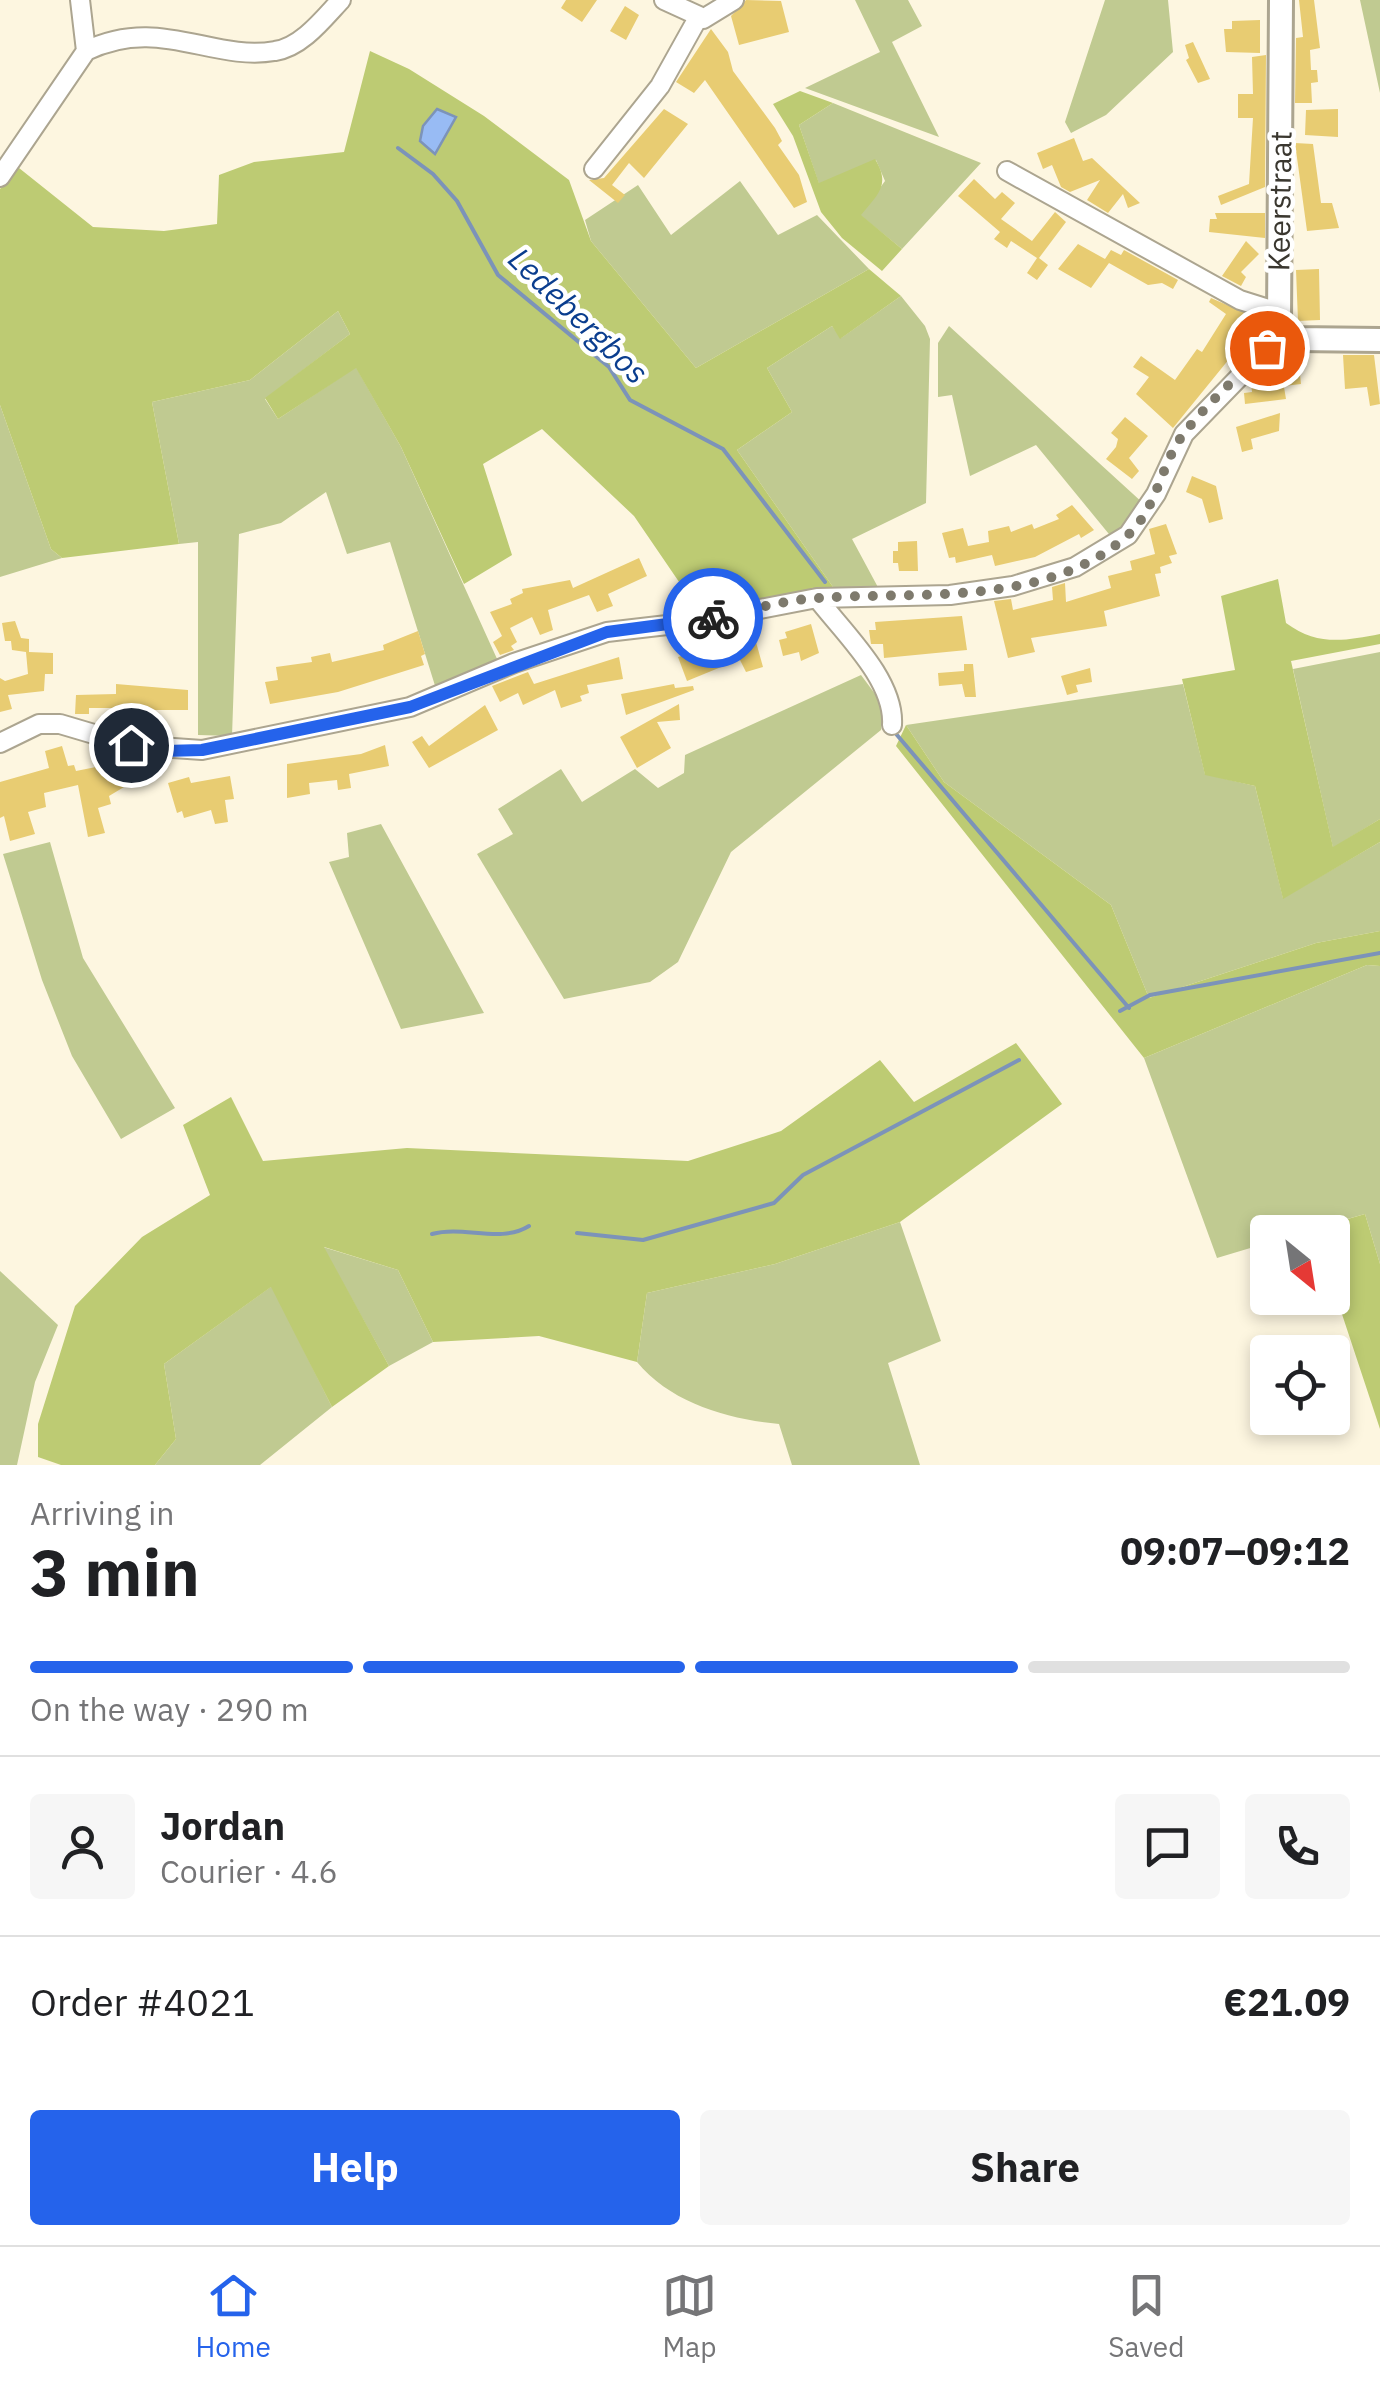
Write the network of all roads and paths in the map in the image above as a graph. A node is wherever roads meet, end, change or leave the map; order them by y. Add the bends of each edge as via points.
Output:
1 (80, 0) edge
2 (341, 0) edge
3 (664, 0) edge
4 (734, 0) edge
5 (1281, 0) edge
6 (703, 20) dead end
7 (86, 51) junction
8 (594, 169) dead end
9 (1007, 171) dead end
10 (0, 177) edge
11 (1280, 322) junction
12 (1380, 340) edge
13 (818, 598) junction
14 (892, 725) dead end
15 (0, 744) edge

1 - 7 street
2 - 7 street via 304,38 278,51 168,36
3 - 8 street via 698,16 660,86
4 - 6 street
5 - 11 main road, Keerstraat
7 - 10 street
9 - 11 street
11 - 12 main road via 1296,339
11 - 13 street via 1184,434 1143,517 1097,556 1013,586
13 - 14 street via 885,690
13 - 15 street via 607,632 410,707 202,750 131,745 60,724 40,724

